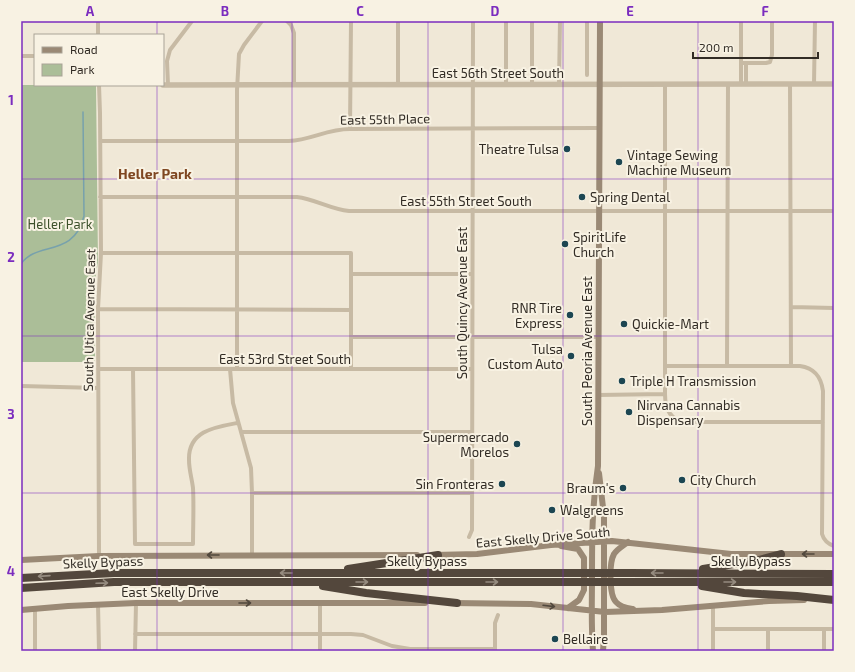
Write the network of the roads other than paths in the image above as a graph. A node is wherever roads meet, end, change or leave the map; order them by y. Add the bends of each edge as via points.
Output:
1 (98, 21) edge
2 (192, 21) edge
3 (262, 21) edge
4 (287, 21) edge
5 (350, 21) edge
6 (398, 21) edge
7 (473, 21) edge
8 (506, 21) edge
9 (532, 21) edge
10 (560, 21) edge
11 (586, 21) edge
12 (600, 21) edge
13 (741, 21) edge
14 (772, 21) edge
15 (815, 21) edge
16 (98, 34) edge
17 (21, 56) edge
18 (34, 56) edge
19 (743, 63) junction
20 (587, 75) dead end
21 (294, 84) junction
22 (350, 84) junction
23 (473, 84) junction
24 (506, 84) junction
25 (532, 84) junction
26 (559, 84) junction
27 (599, 84) junction
28 (666, 84) junction
29 (728, 84) junction
30 (743, 84) junction
31 (790, 84) junction
32 (814, 84) junction
33 (834, 84) edge
34 (165, 85) edge
35 (237, 85) junction
36 (398, 85) junction
37 (99, 86) edge
38 (598, 128) junction
39 (350, 129) junction
40 (473, 129) junction
41 (100, 141) junction
42 (237, 141) junction
43 (100, 197) junction
44 (237, 198) junction
45 (598, 210) junction
46 (473, 211) junction
47 (665, 211) junction
48 (728, 211) junction
49 (791, 211) junction
50 (834, 211) edge
51 (100, 253) junction
52 (237, 253) junction
53 (351, 274) junction
54 (472, 274) junction
55 (791, 307) junction
56 (834, 308) edge
57 (98, 309) junction
58 (237, 310) junction
59 (351, 310) junction
60 (351, 337) junction
61 (472, 337) junction
62 (598, 337) junction
63 (666, 366) junction
64 (727, 366) junction
65 (791, 366) junction
66 (98, 369) junction
67 (133, 369) junction
68 (230, 369) junction
69 (237, 369) junction
70 (351, 369) junction
71 (472, 369) junction
72 (21, 386) edge
73 (98, 388) junction
74 (598, 394) junction
75 (665, 394) junction
76 (822, 422) junction
77 (238, 424) junction
78 (241, 432) junction
79 (472, 432) junction
80 (598, 466) junction
81 (252, 493) junction
82 (472, 493) junction
83 (469, 537) dead end
84 (604, 541) junction
85 (592, 542) junction
86 (628, 542) junction
87 (551, 544) junction
88 (834, 546) edge
89 (781, 554) junction
90 (834, 554) edge
91 (252, 555) junction
92 (438, 555) junction
93 (99, 556) junction
94 (21, 560) edge
95 (325, 573) junction
96 (684, 573) junction
97 (834, 574) edge
98 (21, 578) edge
99 (295, 582) junction
100 (677, 582) junction
101 (834, 582) edge
102 (21, 588) edge
103 (834, 600) edge
104 (136, 603) junction
105 (320, 603) junction
106 (457, 603) junction
107 (98, 604) junction
108 (713, 606) junction
109 (35, 608) junction
110 (568, 608) junction
111 (21, 610) edge
112 (592, 611) junction
113 (638, 611) junction
114 (604, 612) junction
115 (498, 616) dead end
116 (713, 629) junction
117 (768, 629) junction
118 (824, 629) junction
119 (834, 629) edge
120 (135, 634) junction
121 (320, 634) junction
122 (438, 650) edge
123 (495, 650) edge
124 (35, 651) edge
125 (99, 651) edge
126 (135, 651) edge
127 (320, 651) edge
128 (593, 651) edge
129 (603, 651) edge
130 (712, 651) edge
131 (768, 651) edge
132 (824, 651) edge

1 - 16 street
2 - 34 street via 170,50
3 - 35 street via 239,54
4 - 21 street via 294,33
5 - 22 street
6 - 36 street
7 - 23 street, South Quincy Avenue East
8 - 24 street
9 - 25 street
10 - 26 street
11 - 20 street
12 - 27 main road, South Peoria Avenue East
13 - 19 street
14 - 19 street via 770,62
15 - 32 street
17 - 18 street
19 - 30 street
21 - 22 street, East 56th Street South
21 - 35 street, East 56th Street South
22 - 36 street, East 56th Street South
22 - 39 street
23 - 24 street, East 56th Street South
23 - 36 street, East 56th Street South
23 - 40 street, South Quincy Avenue East
24 - 25 street, East 56th Street South
25 - 26 street, East 56th Street South
26 - 27 street, East 56th Street South
27 - 28 street, East 56th Street South
27 - 38 main road, South Peoria Avenue East
28 - 29 street, East 56th Street South
28 - 47 street
29 - 30 street, East 56th Street South
29 - 48 street
30 - 31 street, East 56th Street South
31 - 32 street, East 56th Street South
31 - 49 street
32 - 33 street, East 56th Street South
34 - 35 street, East 56th Street South
35 - 42 street
37 - 41 street, South Utica Avenue East
38 - 40 street, East 55th Place
38 - 45 main road, South Peoria Avenue East
39 - 40 street, East 55th Place
39 - 42 street, East 55th Place via 328,131 300,141
40 - 46 street, South Quincy Avenue East
41 - 42 street, East 55th Place
41 - 43 street, South Utica Avenue East
42 - 44 street
43 - 44 street, East 55th Street South
43 - 51 street, South Utica Avenue East
44 - 46 street, East 55th Street South via 305,198 349,211
44 - 52 street
45 - 46 street, East 55th Street South
45 - 47 street, East 55th Street South
45 - 62 main road, South Peoria Avenue East
46 - 54 street, South Quincy Avenue East
47 - 48 street, East 55th Street South
47 - 63 street
48 - 49 street, East 55th Street South
48 - 64 street
49 - 50 street, East 55th Street South
49 - 55 street
51 - 52 street
51 - 57 street, South Utica Avenue East
52 - 53 street via 351,253
52 - 58 street
53 - 54 street
53 - 59 street
54 - 61 street, South Quincy Avenue East
55 - 56 street
55 - 65 street
57 - 58 street
57 - 66 street, South Utica Avenue East
58 - 59 street
58 - 69 street
59 - 60 street
60 - 61 street
60 - 70 street
61 - 62 street
61 - 71 street, South Quincy Avenue East
62 - 74 main road, South Peoria Avenue East
63 - 64 street
63 - 75 street
64 - 65 street
65 - 76 street via 811,369 820,378
66 - 67 street, East 53rd Street South
66 - 73 street, South Utica Avenue East
67 - 68 street, East 53rd Street South
67 - 77 street via 135,544 193,544 193,490 189,461 192,445 209,429
68 - 69 street, East 53rd Street South
68 - 77 street
69 - 70 street, East 53rd Street South
70 - 71 street, East 53rd Street South
71 - 79 street, South Quincy Avenue East
72 - 73 street
73 - 93 street, South Utica Avenue East
74 - 75 street
74 - 80 main road, South Peoria Avenue East
75 - 76 street via 668,411 672,417 681,421
76 - 88 street via 822,534 823,539
77 - 78 street
78 - 79 street
78 - 81 street via 251,468
79 - 82 street, South Quincy Avenue East
80 - 84 main road, South Peoria Avenue East via 604,512
80 - 85 main road, South Peoria Avenue East via 592,506
81 - 82 street
81 - 91 street
82 - 83 street, South Quincy Avenue East via 472,530
84 - 85 main road, East Skelly Drive South
84 - 86 main road, East Skelly Drive South
84 - 114 main road, South Peoria Avenue East
85 - 87 main road, East Skelly Drive South
85 - 112 main road, South Peoria Avenue East
86 - 89 main road, East Skelly Drive South via 731,554
86 - 113 main road via 612,559 612,594 617,604
87 - 92 main road, East Skelly Drive South via 496,552
87 - 110 main road via 578,549 584,558 584,594
90 -> 89 main road, East Skelly Drive South
89 - 96 highway
91 - 92 main road, East Skelly Drive South
91 -> 93 main road
92 - 95 highway
93 - 94 main road
96 -> 95 highway, Skelly Bypass, bridge
95 -> 98 highway, Skelly Bypass via 114,573
96 - 97 highway, Skelly Bypass
99 -> 100 highway, Skelly Bypass, bridge
102 -> 99 highway, Skelly Bypass via 114,582
99 - 106 highway
100 -> 101 highway, Skelly Bypass
100 - 103 highway via 744,592
103 - 108 main road via 769,601
104 -> 105 main road, East Skelly Drive
104 - 107 main road, East Skelly Drive
104 - 120 street
105 - 106 main road
105 - 121 street
106 -> 110 main road via 524,604
107 - 109 main road, East Skelly Drive
107 - 125 street
108 - 113 main road
108 - 116 street
109 - 111 main road, East Skelly Drive
109 - 124 street
110 - 112 main road
112 - 114 main road
112 - 128 main road, South Peoria Avenue East
113 - 114 main road
114 - 129 main road, South Peoria Avenue East
115 - 123 street via 495,623
116 - 117 street
116 - 130 street
117 - 118 street
117 - 131 street
118 - 119 street
118 - 132 street
120 - 121 street
120 - 126 street
121 - 122 street via 363,635 400,648
121 - 127 street
122 - 123 street

